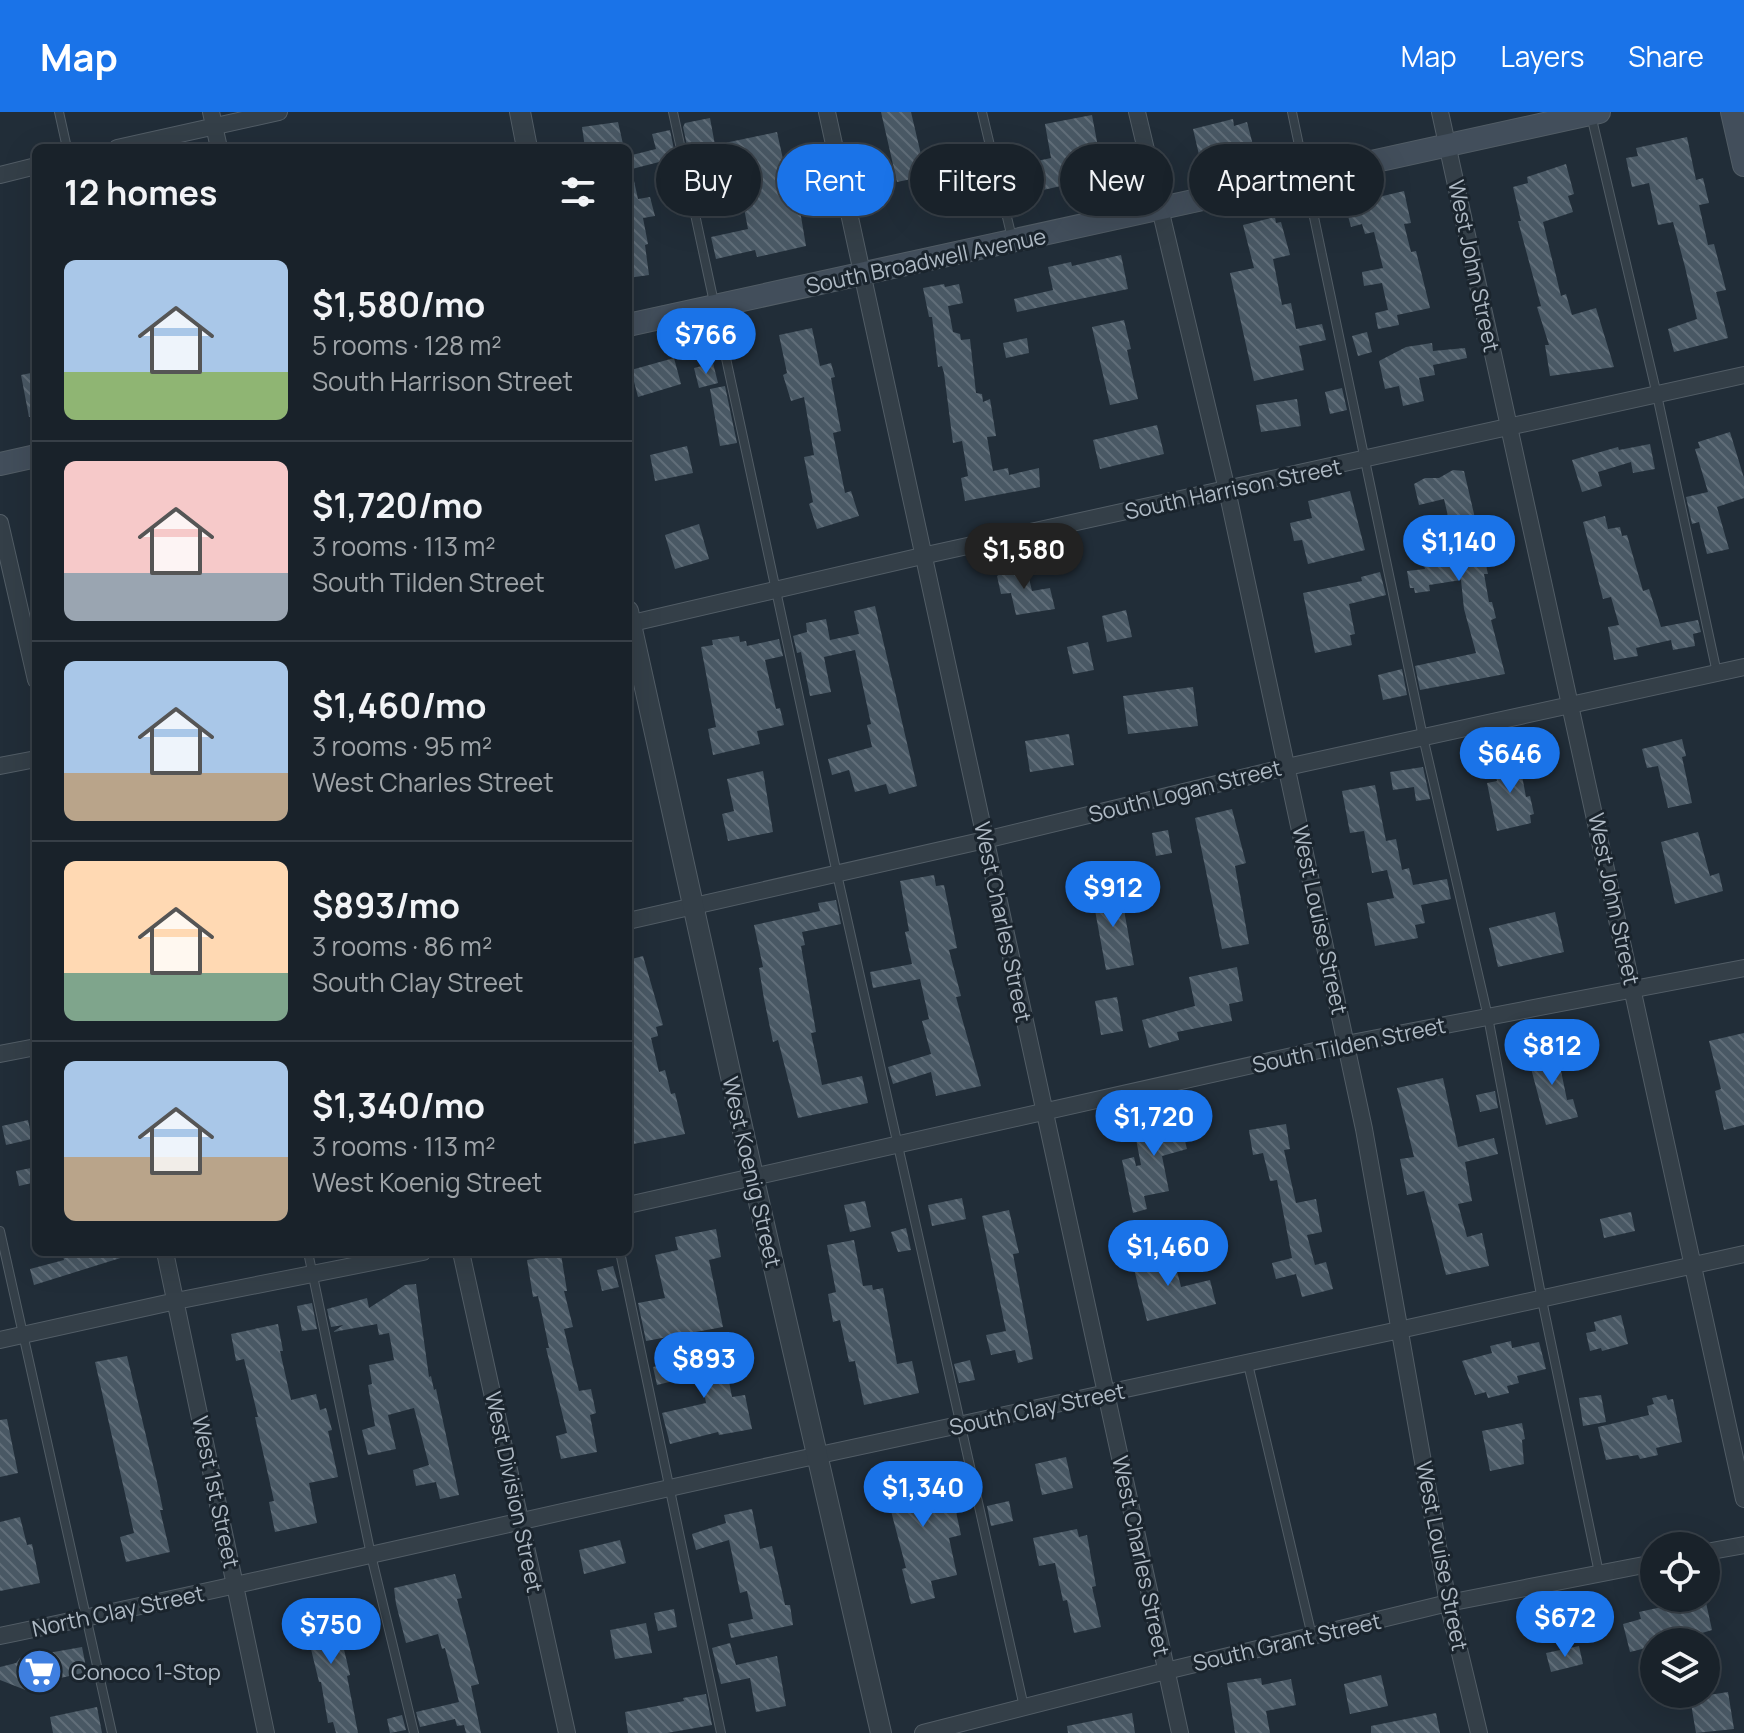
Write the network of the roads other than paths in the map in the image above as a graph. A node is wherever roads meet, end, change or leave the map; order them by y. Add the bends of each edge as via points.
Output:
1 (59, 112) edge
2 (279, 112) edge
3 (520, 112) edge
4 (673, 112) edge
5 (827, 112) edge
6 (982, 112) edge
7 (1137, 112) edge
8 (1292, 112) edge
9 (1440, 112) edge
10 (1732, 112) edge
11 (1594, 113) edge
12 (212, 119) edge
13 (66, 144) edge
14 (130, 144) edge
15 (218, 144) edge
16 (526, 144) edge
17 (1144, 144) edge
18 (1299, 144) edge
19 (1448, 146) junction
20 (1384, 160) edge
21 (1744, 165) edge
22 (32, 167) edge
23 (0, 175) edge
24 (1131, 216) edge
25 (1159, 216) edge
26 (1315, 216) edge
27 (1013, 242) junction
28 (862, 275) junction
29 (714, 307) junction
30 (632, 324) edge
31 (1744, 375) edge
32 (1657, 395) junction
33 (1510, 427) junction
34 (32, 457) edge
35 (1364, 460) junction
36 (0, 464) edge
37 (1227, 490) junction
38 (0, 523) edge
39 (922, 556) junction
40 (775, 590) junction
41 (632, 618) edge
42 (632, 633) edge
43 (32, 663) edge
44 (1744, 667) edge
45 (1717, 673) junction
46 (1572, 704) junction
47 (1423, 737) junction
48 (32, 760) edge
49 (0, 766) edge
50 (1287, 767) junction
51 (985, 840) junction
52 (837, 874) junction
53 (692, 907) junction
54 (632, 920) edge
55 (1744, 968) edge
56 (1634, 989) junction
57 (1488, 1017) junction
58 (1346, 1044) junction
59 (32, 1048) edge
60 (0, 1054) edge
61 (1045, 1111) junction
62 (898, 1144) junction
63 (753, 1176) junction
64 (632, 1204) edge
65 (0, 1231) edge
66 (1744, 1254) edge
67 (166, 1256) edge
68 (309, 1256) edge
69 (403, 1256) edge
70 (462, 1256) edge
71 (621, 1256) edge
72 (1694, 1266) junction
73 (312, 1274) junction
74 (1542, 1300) junction
75 (176, 1301) junction
76 (1400, 1332) junction
77 (24, 1335) junction
78 (0, 1340) edge
79 (1248, 1364) junction
80 (1106, 1395) junction
81 (961, 1425) junction
82 (817, 1455) junction
83 (671, 1488) junction
84 (1744, 1499) edge
85 (520, 1521) junction
86 (1744, 1545) edge
87 (1720, 1549) edge
88 (371, 1555) junction
89 (1640, 1566) edge
90 (1599, 1573) junction
91 (236, 1587) junction
92 (1448, 1603) junction
93 (87, 1618) junction
94 (0, 1636) edge
95 (1312, 1636) junction
96 (1166, 1671) junction
97 (1024, 1707) junction
98 (112, 1733) edge
99 (266, 1733) edge
100 (414, 1733) edge
101 (567, 1733) edge
102 (721, 1733) edge
103 (881, 1733) edge
104 (923, 1733) edge
105 (1180, 1733) edge
106 (1479, 1733) edge

1 - 13 lane
2 - 12 street
3 - 16 street
4 - 29 lane
5 - 28 street, West Charles Street
6 - 27 lane
7 - 17 street, West Louise Street
8 - 18 lane
9 - 19 street, West John Street
10 - 21 main road
11 - 19 main road, South Broadwell Avenue
11 - 32 lane
12 - 14 street
12 - 15 street
19 - 20 main road, South Broadwell Avenue
19 - 33 street, West John Street
22 - 23 street
24 - 27 main road, South Broadwell Avenue
25 - 37 street, West Louise Street
26 - 35 lane
27 - 28 main road, South Broadwell Avenue
28 - 29 main road, South Broadwell Avenue
28 - 39 street, West Charles Street
29 - 30 main road, South Broadwell Avenue
29 - 40 lane
31 - 32 street, South Harrison Street
32 - 33 street, South Harrison Street
32 - 45 lane
33 - 35 street, South Harrison Street
33 - 46 street, West John Street
34 - 36 main road
35 - 37 street, South Harrison Street
35 - 47 lane
37 - 39 street, South Harrison Street
37 - 50 street, West Louise Street
38 - 43 street
39 - 40 street, South Harrison Street
39 - 51 street, West Charles Street
40 - 41 street, South Harrison Street
40 - 52 lane
42 - 53 street, West Koenig Street
44 - 45 street, South Logan Street
45 - 46 street, South Logan Street
46 - 47 street, South Logan Street
46 - 56 street, West John Street
47 - 50 street, South Logan Street
47 - 57 lane
48 - 49 street
50 - 51 street, South Logan Street
50 - 58 street, West Louise Street
51 - 52 street, South Logan Street
51 - 61 street, West Charles Street
52 - 53 street, South Logan Street
52 - 62 lane
53 - 54 street, South Logan Street
53 - 63 street, West Koenig Street
55 - 56 street, South Tilden Street
56 - 57 street, South Tilden Street
56 - 72 street, West John Street
57 - 58 street, South Tilden Street
57 - 74 lane
58 - 61 street, South Tilden Street
58 - 76 street, West Louise Street
59 - 60 street
61 - 62 street, South Tilden Street
61 - 80 street, West Charles Street
62 - 63 street, South Tilden Street
62 - 81 lane
63 - 64 street, South Tilden Street
63 - 82 street, West Koenig Street
65 - 77 lane
66 - 72 street, South Clay Street
67 - 75 street, West 1st Street
68 - 73 lane
69 - 73 street
70 - 85 street, West Division Street
71 - 83 lane
72 - 74 street, South Clay Street
72 - 84 street, West John Street
73 - 75 street
73 - 88 lane
74 - 76 street, South Clay Street
74 - 90 lane
75 - 77 street
75 - 91 street, West 1st Street
76 - 79 street, South Clay Street
76 - 92 street, West Louise Street
77 - 78 street
77 - 93 lane
79 - 80 street, South Clay Street
79 - 95 lane
80 - 81 street, South Clay Street
80 - 96 street, West Charles Street
81 - 82 street, South Clay Street
81 - 97 lane
82 - 83 street, South Clay Street
82 - 103 street, West Koenig Street
83 - 85 street, South Clay Street
83 - 102 lane
85 - 88 street, South Clay Street
85 - 101 street, West Division Street
86 - 87 street
88 - 91 street, South Clay Street
88 - 100 lane
89 - 90 street, South Grant Street
90 - 92 street, South Grant Street
91 - 93 street, North Clay Street
91 - 99 street, West 1st Street
92 - 95 street, South Grant Street
92 - 106 street, West Louise Street
93 - 94 street, North Clay Street
93 - 98 lane
95 - 96 street, South Grant Street
96 - 97 street, South Grant Street
96 - 105 street, West Charles Street
97 - 104 street, South Grant Street

